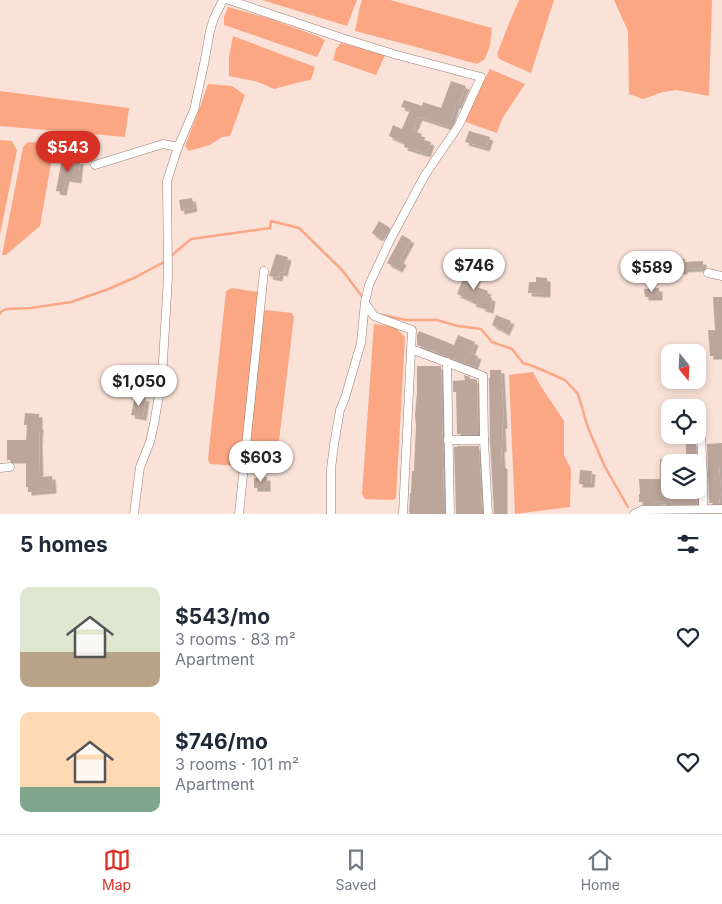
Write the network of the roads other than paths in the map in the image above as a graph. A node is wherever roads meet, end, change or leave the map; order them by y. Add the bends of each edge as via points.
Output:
1 (223, 0) edge
2 (229, 0) edge
3 (178, 147) junction
4 (95, 165) dead end
5 (264, 271) dead end
6 (708, 273) dead end
7 (722, 276) edge
8 (365, 303) junction
9 (411, 349) junction
10 (447, 362) junction
11 (448, 440) junction
12 (484, 440) junction
13 (10, 467) dead end
14 (0, 468) edge
15 (702, 499) edge
16 (722, 509) edge
17 (703, 510) junction
18 (643, 512) edge
19 (134, 514) edge
20 (239, 514) edge
21 (331, 514) edge
22 (403, 514) edge
23 (450, 514) edge
24 (488, 514) edge
25 (634, 514) edge

1 - 3 street via 210,30 194,110
2 - 8 street via 342,38 481,77 459,125 425,174 390,240 369,285
3 - 4 street via 163,144
3 - 19 street via 167,181 168,277 162,378 150,442 140,467
5 - 20 street
6 - 7 street
8 - 9 street via 374,316 412,330
8 - 21 street via 361,343 340,410 334,445
9 - 10 street
9 - 22 street
10 - 11 street
10 - 12 street via 483,376
11 - 12 street
11 - 23 street
12 - 24 street
13 - 14 street
15 - 17 street
16 - 17 street
17 - 18 street
18 - 25 street

